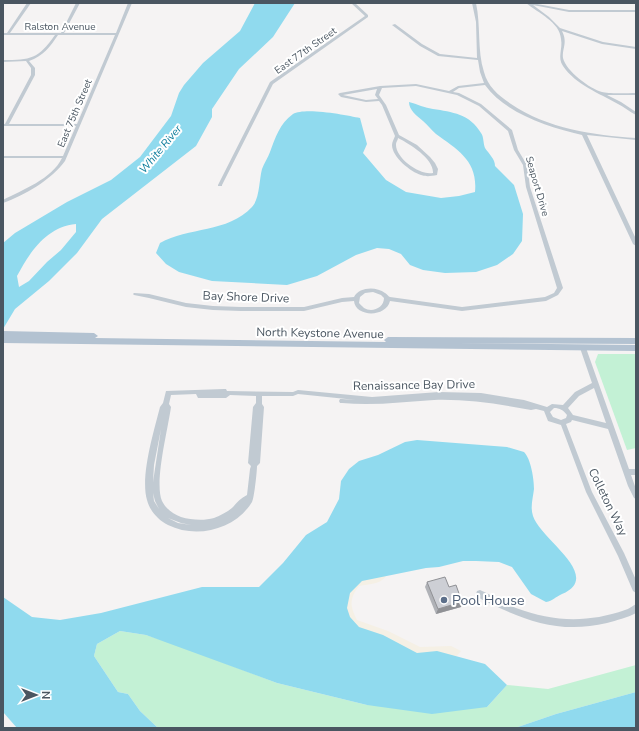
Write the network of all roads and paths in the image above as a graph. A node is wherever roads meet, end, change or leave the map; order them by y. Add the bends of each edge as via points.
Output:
1 (29, 3) edge
2 (78, 3) edge
3 (130, 3) edge
4 (353, 3) edge
5 (474, 3) edge
6 (528, 3) edge
7 (636, 12) edge
8 (394, 25) dead end
9 (559, 29) junction
10 (5, 34) edge
11 (57, 34) junction
12 (62, 34) junction
13 (117, 34) junction
14 (636, 48) edge
15 (480, 59) junction
16 (27, 60) junction
17 (3, 61) edge
18 (486, 84) junction
19 (380, 87) junction
20 (450, 92) junction
21 (603, 94) junction
22 (636, 94) edge
23 (379, 100) junction
24 (636, 114) edge
25 (4, 125) edge
26 (79, 125) junction
27 (584, 134) junction
28 (397, 136) junction
29 (636, 139) edge
30 (3, 157) edge
31 (65, 157) junction
32 (220, 185) dead end
33 (3, 202) edge
34 (636, 244) edge
35 (136, 294) dead end
36 (556, 294) joint
37 (388, 298) junction
38 (356, 299) junction
39 (3, 334) edge
40 (89, 338) junction
41 (3, 340) edge
42 (636, 341) edge
43 (583, 348) junction
44 (636, 348) edge
45 (596, 384) junction
46 (259, 394) junction
47 (564, 408) junction
48 (547, 410) junction
49 (570, 417) junction
50 (563, 423) junction
51 (611, 427) junction
52 (626, 472) junction
53 (636, 472) edge
54 (636, 496) edge
55 (636, 589) edge
56 (480, 594) dead end
57 (636, 608) edge

1 - 10 street
2 - 12 street
3 - 13 street, East 75th Street
4 - 32 street, East 77th Street via 367,16 271,83
5 - 15 street via 479,28
6 - 7 street via 569,11
6 - 9 street
8 - 15 street via 439,55
9 - 14 street via 602,43
9 - 21 street via 563,36 560,53 565,66 581,82
10 - 11 street, Ralston Avenue
11 - 12 street, Ralston Avenue
11 - 16 street via 45,53
12 - 13 street, Ralston Avenue
13 - 26 street, East 75th Street
15 - 18 street
16 - 17 street
16 - 25 street via 33,68 33,75
18 - 20 street via 458,87
18 - 27 street via 500,98 525,114
19 - 20 street, Seaport Drive via 416,85
19 - 23 street via 377,92
19 - 23 street, Seaport Drive via 340,94 366,101
20 - 36 street, Seaport Drive via 476,102 511,132 516,150 525,165 528,187 560,284
21 - 22 street
21 - 24 street
23 - 28 street via 384,105
25 - 26 street
26 - 31 street, East 75th Street
27 - 29 street
27 - 34 street
28 - 28 street via 427,156 436,168 436,174 422,176 405,163 394,149
30 - 31 street
31 - 33 street, East 75th Street via 57,169 43,180
35 - 38 street, Bay Shore Drive via 148,294 192,306 296,309
36 - 37 street, Bay Shore Drive via 546,299 464,309
37 - 38 street, Bay Shore Drive via 371,290 360,293
37 - 38 street via 385,308 374,312 362,309
39 - 40 main road, North Keystone Avenue
40 - 41 main road, North Keystone Avenue
40 - 42 main road, North Keystone Avenue
40 - 43 main road, North Keystone Avenue
43 - 44 main road, North Keystone Avenue
43 - 45 street
45 - 47 street via 577,394
45 - 51 street
46 - 46 street, Renaissance Bay Drive via 261,407 257,463 254,466 248,503 233,518 213,527 170,522 156,511 150,500 149,490 163,407 168,393 198,393 200,396
46 - 48 street, Renaissance Bay Drive via 293,394 367,403 483,399
47 - 48 street, Renaissance Bay Drive via 555,406
47 - 49 street
48 - 50 street via 550,419
49 - 50 street
49 - 51 street
50 - 55 street, Colleton Way via 589,492 622,555
51 - 52 street
52 - 53 street
52 - 54 street
56 - 57 street via 534,619 569,625 608,619 629,613

